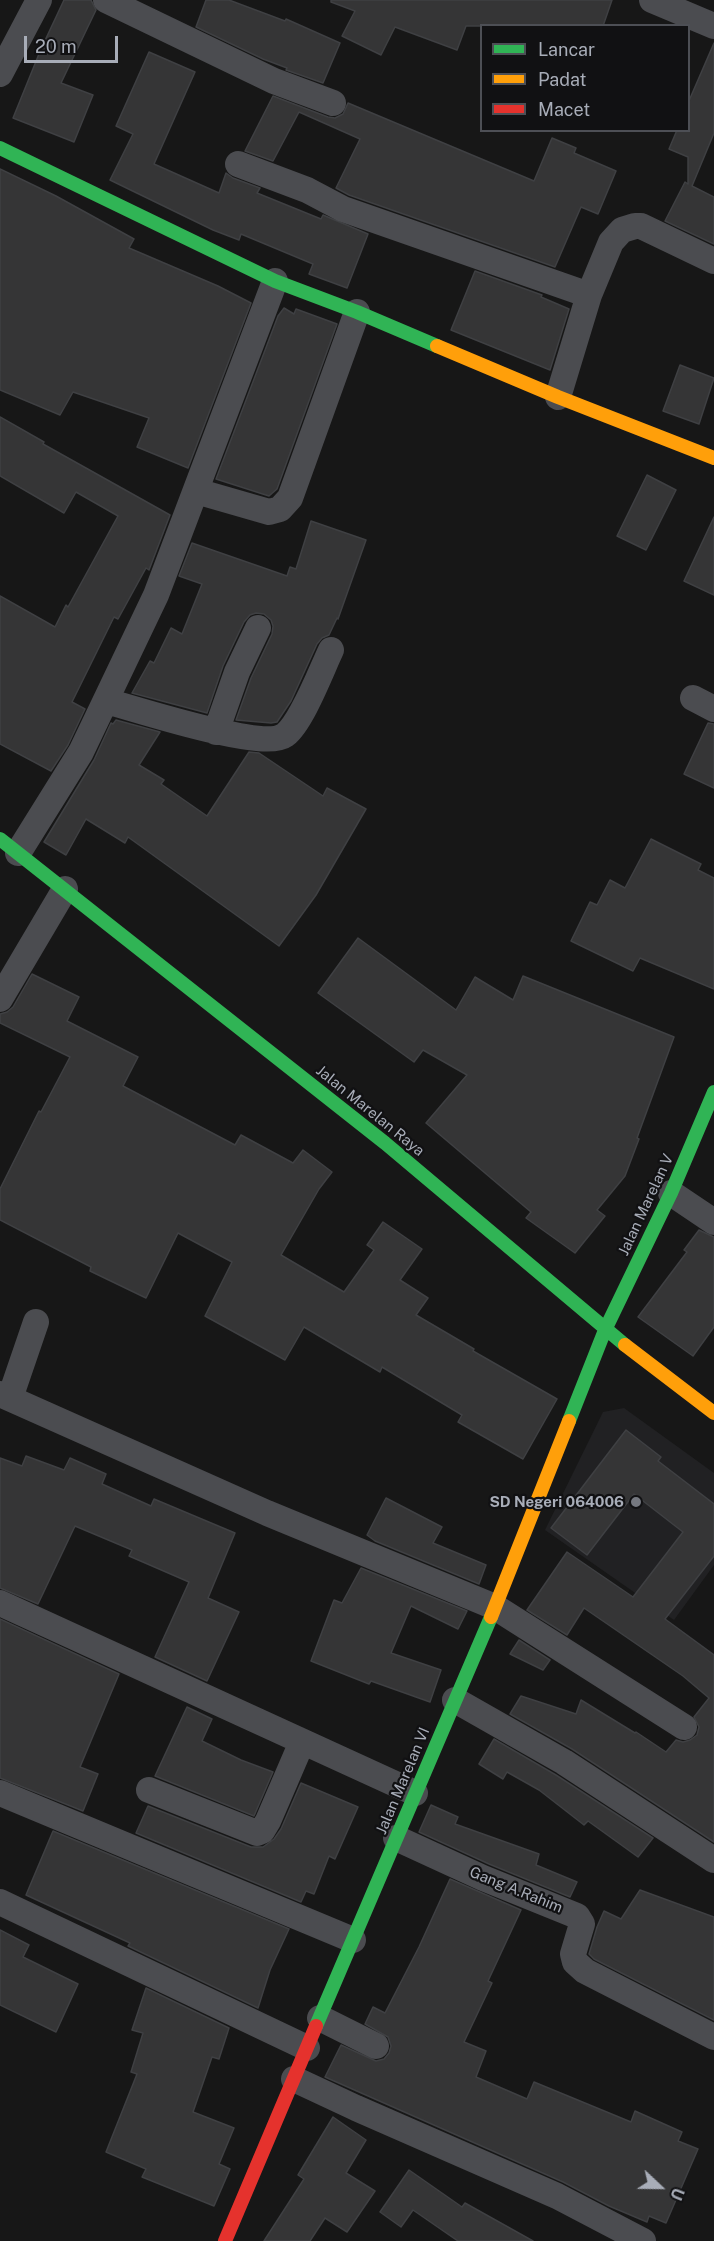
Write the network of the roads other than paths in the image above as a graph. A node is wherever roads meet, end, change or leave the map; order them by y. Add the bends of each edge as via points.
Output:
1 (39, 0) edge
2 (106, 0) edge
3 (652, 0) edge
4 (714, 26) edge
5 (0, 74) edge
6 (333, 103) dead end
7 (0, 148) edge
8 (238, 164) dead end
9 (714, 261) edge
10 (275, 281) junction
11 (589, 295) junction
12 (357, 312) junction
13 (558, 397) junction
14 (714, 458) edge
15 (196, 491) junction
16 (258, 628) dead end
17 (331, 650) dead end
18 (106, 701) junction
19 (216, 732) junction
20 (9, 846) edge
21 (64, 889) junction
22 (0, 999) edge
23 (714, 1092) edge
24 (671, 1193) junction
25 (714, 1222) edge
26 (36, 1322) dead end
27 (605, 1330) junction
28 (5, 1396) edge
29 (714, 1413) edge
30 (0, 1603) edge
31 (495, 1607) junction
32 (455, 1700) junction
33 (684, 1727) dead end
34 (302, 1742) junction
35 (149, 1790) dead end
36 (0, 1793) edge
37 (415, 1793) junction
38 (396, 1838) junction
39 (714, 1860) edge
40 (0, 1902) edge
41 (353, 1940) junction
42 (320, 2018) junction
43 (714, 2037) edge
44 (376, 2046) dead end
45 (307, 2048) junction
46 (294, 2079) junction
47 (225, 2241) edge
48 (643, 2241) edge

1 - 5 street
2 - 6 street via 274,81
3 - 4 street
7 - 10 street
8 - 11 street via 307,190 343,210
9 - 11 street via 635,226 621,230 612,242
10 - 12 street
10 - 15 street
11 - 13 street
12 - 13 street
12 - 15 street via 290,498 280,509 269,512
13 - 14 street
15 - 18 street via 156,595
16 - 19 street
17 - 19 street via 288,733 275,740
18 - 19 street
18 - 20 street via 81,752
20 - 21 street, Jalan Marelan Raya
21 - 22 street
21 - 27 street, Jalan Marelan Raya via 385,1143
23 - 24 street, Jalan Marelan V
24 - 25 street
24 - 27 street, Jalan Marelan V
26 - 28 street
27 - 29 street, Jalan Marelan Raya
27 - 31 street, Jalan Marelan VI
28 - 31 street via 267,1513
30 - 34 street
31 - 32 street, Jalan Marelan VI
31 - 33 street
32 - 37 street, Jalan Marelan VI
32 - 39 street via 564,1762
34 - 35 street via 268,1821 257,1833
34 - 37 street
36 - 41 street
37 - 38 street, Jalan Marelan VI
38 - 41 street, Jalan Marelan VI
38 - 43 street, Gang A.Rahim via 577,1916 582,1923 574,1962
40 - 45 street
41 - 42 street, Jalan Marelan VI
42 - 44 street
42 - 45 street, Jalan Marelan VI
45 - 46 street, Jalan Marelan VI
46 - 47 street, Jalan Marelan VI
46 - 48 street via 557,2196

